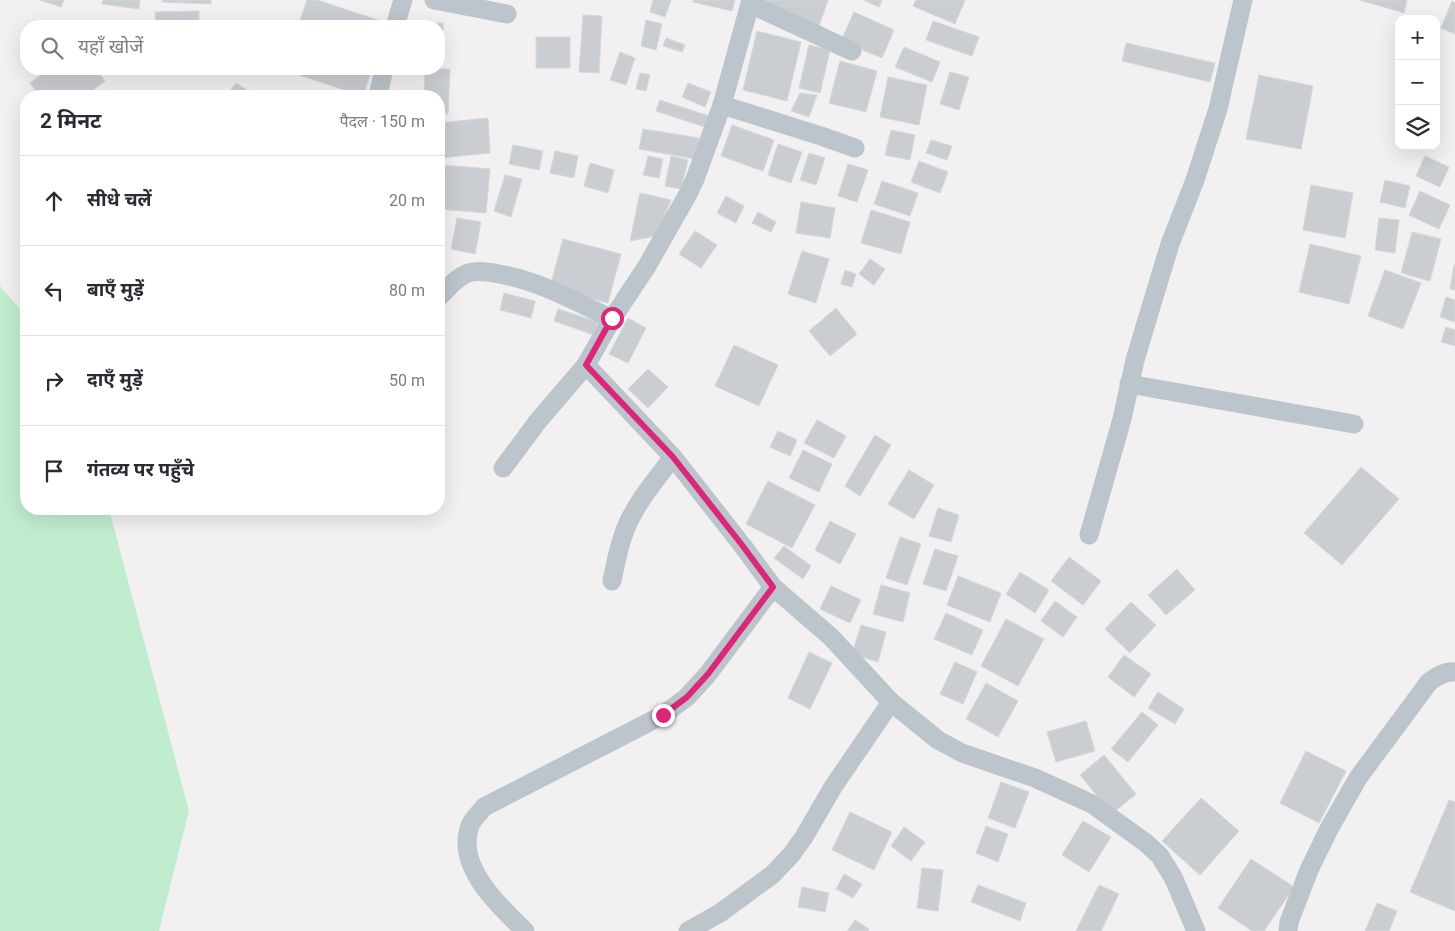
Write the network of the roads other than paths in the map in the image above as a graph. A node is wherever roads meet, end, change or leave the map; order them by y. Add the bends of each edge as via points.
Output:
1 (403, 0) edge
2 (434, 0) edge
3 (1243, 0) edge
4 (751, 2) edge
5 (507, 14) dead end
6 (397, 20) edge
7 (852, 51) dead end
8 (383, 75) edge
9 (379, 90) edge
10 (722, 105) junction
11 (855, 148) dead end
12 (445, 291) edge
13 (612, 318) junction
14 (586, 365) junction
15 (1129, 384) junction
16 (1354, 424) dead end
17 (673, 457) junction
18 (503, 468) dead end
19 (1090, 535) dead end
20 (612, 581) dead end
21 (773, 587) junction
22 (1455, 672) edge
23 (891, 702) junction
24 (525, 931) edge
25 (688, 931) edge
26 (1196, 931) edge
27 (1288, 931) edge

1 - 6 street
2 - 5 street
3 - 15 street via 1218,110 1196,180 1170,244
4 - 7 street
4 - 10 street
8 - 9 street
10 - 11 street
10 - 13 street via 688,194 647,266
12 - 13 street via 458,278 469,273 488,272 532,282
13 - 14 street
14 - 17 street
14 - 18 street
15 - 16 street
15 - 19 street
17 - 20 street via 630,520
17 - 21 street
21 - 23 street via 831,637
21 - 24 street via 687,697 663,715 484,807 471,823 466,840 468,856 479,878 496,903
22 - 27 street via 1449,671 1429,682 1358,778 1309,870
23 - 25 street via 832,787 792,855 772,875 720,913
23 - 26 street via 946,745 1076,796 1146,843 1160,856 1174,879

